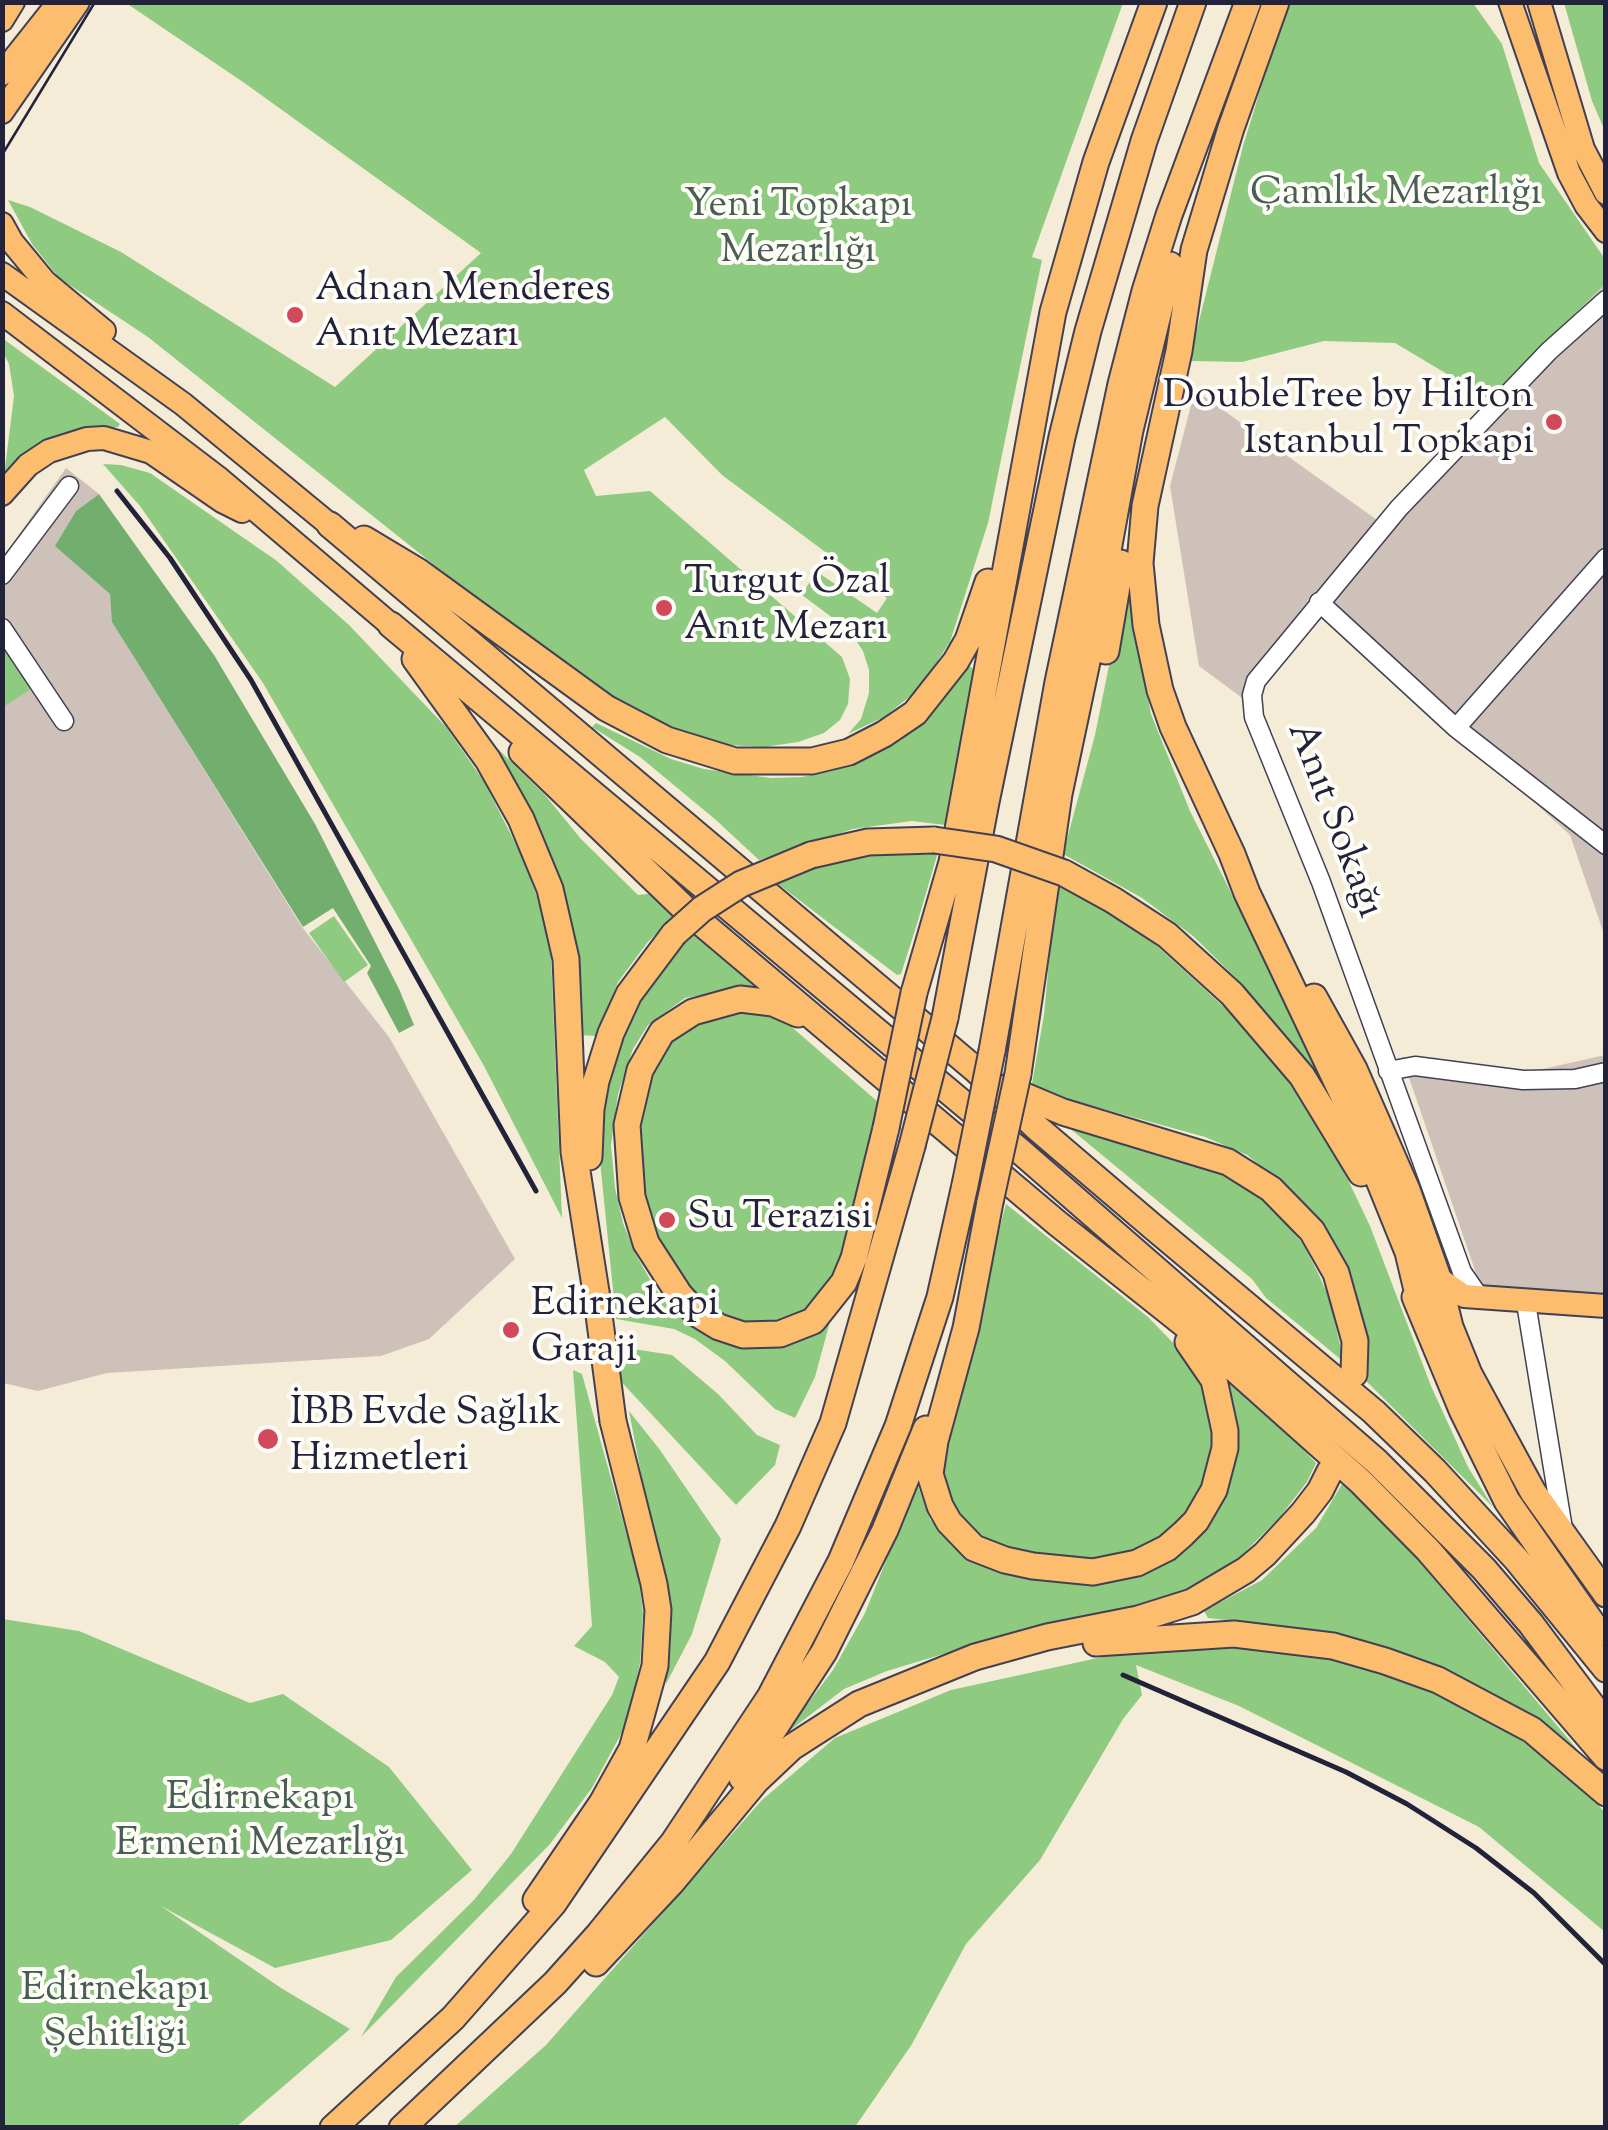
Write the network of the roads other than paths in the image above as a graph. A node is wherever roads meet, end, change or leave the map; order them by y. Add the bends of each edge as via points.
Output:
1 (14, 2) edge
2 (78, 2) edge
3 (1154, 2) edge
4 (1192, 2) edge
5 (1248, 2) edge
6 (1276, 2) edge
7 (1500, 2) edge
8 (1539, 2) edge
9 (56, 7) edge
10 (1513, 12) edge
11 (2, 20) edge
12 (2, 74) edge
13 (9, 104) edge
14 (2, 128) edge
15 (1186, 166) junction
16 (1606, 193) edge
17 (2, 224) edge
18 (1606, 230) edge
19 (2, 274) edge
20 (1189, 276) junction
21 (1606, 300) edge
22 (2, 313) edge
23 (126, 362) junction
24 (69, 486) dead end
25 (1020, 487) junction
26 (2, 494) edge
27 (260, 514) junction
28 (330, 525) junction
29 (1606, 558) edge
30 (2, 575) edge
31 (1319, 602) junction
32 (391, 625) junction
33 (2, 628) edge
34 (470, 691) junction
35 (64, 720) dead end
36 (1456, 728) junction
37 (1606, 845) edge
38 (1050, 849) junction
39 (1232, 854) junction
40 (868, 1060) junction
41 (984, 1061) junction
42 (1388, 1071) junction
43 (1606, 1072) edge
44 (1102, 1259) junction
45 (976, 1267) junction
46 (1438, 1278) junction
47 (596, 1292) junction
48 (1480, 1298) junction
49 (1526, 1303) junction
50 (1606, 1306) edge
51 (1422, 1311) junction
52 (1354, 1374) dead end
53 (1330, 1471) dead end
54 (1566, 1539) junction
55 (1606, 1594) edge
56 (1606, 1640) edge
57 (1606, 1669) edge
58 (925, 1678) junction
59 (1606, 1724) edge
60 (1606, 1757) edge
61 (1606, 1794) edge
62 (624, 1933) junction
63 (487, 1982) junction
64 (497, 2040) junction
65 (333, 2128) edge
66 (402, 2128) edge

1 - 11 main road
2 - 13 main road
3 - 25 highway via 1073,235
4 - 63 highway, bridge via 1088,331 945,1018 833,1423 762,1578 688,1709 583,1863
5 - 15 highway
6 - 20 highway via 1214,179
7 - 10 main road
8 - 16 main road via 1584,149
9 - 12 main road
10 - 18 main road via 1568,173
13 - 14 main road
15 - 38 highway
15 - 41 highway via 1145,290 1104,460
17 - 23 main road via 45,282 97,322
19 - 23 main road
20 - 38 highway via 1138,472 1094,700
20 - 39 highway via 1140,563 1160,690
21 - 31 street, Anıt Sokağı via 1548,351
22 - 27 main road
23 - 28 main road
24 - 30 street
25 - 28 highway via 968,640 926,700 849,752 776,764 700,752 636,724 569,684 387,551
25 - 40 highway, bridge via 952,862 914,994 863,1230 844,1282 813,1321 796,1330 743,1335 696,1313 646,1244 632,1197 626,1125 640,1070 662,1032 693,1012 755,1000 788,1008
26 - 27 main road via 49,451 104,438 151,452 222,501
27 - 32 main road
28 - 41 highway
29 - 36 street
31 - 36 street
31 - 42 street, Anıt Sokağı via 1256,681 1254,717
32 - 34 highway
32 - 47 highway via 488,760 550,889 566,959 574,1152
33 - 35 street
34 - 40 highway via 519,749 686,910
34 - 59 highway via 1020,1151 1377,1462 1484,1569
36 - 37 street
38 - 45 highway, bridge via 1018,1074
39 - 46 highway via 1354,1069
39 - 51 highway via 1386,1194
40 - 44 highway
41 - 52 highway via 1037,1102 1228,1162 1270,1189 1312,1231 1336,1273 1355,1341
41 - 57 highway via 1051,1140 1406,1442 1517,1560
41 - 64 highway, bridge via 966,1185 940,1297 915,1381 841,1561 744,1738 673,1843 599,1934
42 - 43 street via 1415,1066 1523,1080
42 - 48 street, Anıt Sokağı via 1462,1272
44 - 45 highway via 1207,1367 1219,1395 1225,1448 1214,1490 1183,1534 1137,1563 1093,1572 991,1556 962,1538 940,1506 932,1457
44 - 60 highway via 1391,1510
45 - 62 highway via 924,1434 824,1652 740,1782
46 - 48 main road via 1464,1296
46 - 54 highway via 1469,1374
47 - 51 highway, bridge via 588,1147 596,1081 618,1014 657,953 741,884 811,855 886,840 934,840 996,849 1064,873 1167,935 1232,994 1311,1088 1354,1159
47 - 63 highway, bridge via 613,1422 658,1610 652,1686 620,1772
48 - 49 main road
49 - 50 main road
49 - 54 street
51 - 56 highway via 1508,1501
53 - 58 highway via 1274,1544 1246,1570 1192,1602 1007,1647
54 - 55 highway
58 - 61 highway via 1048,1650 1187,1634 1333,1646 1438,1680 1487,1705 1532,1730
58 - 62 highway via 859,1704 792,1746
62 - 64 highway via 554,2003
63 - 65 highway
64 - 66 highway

